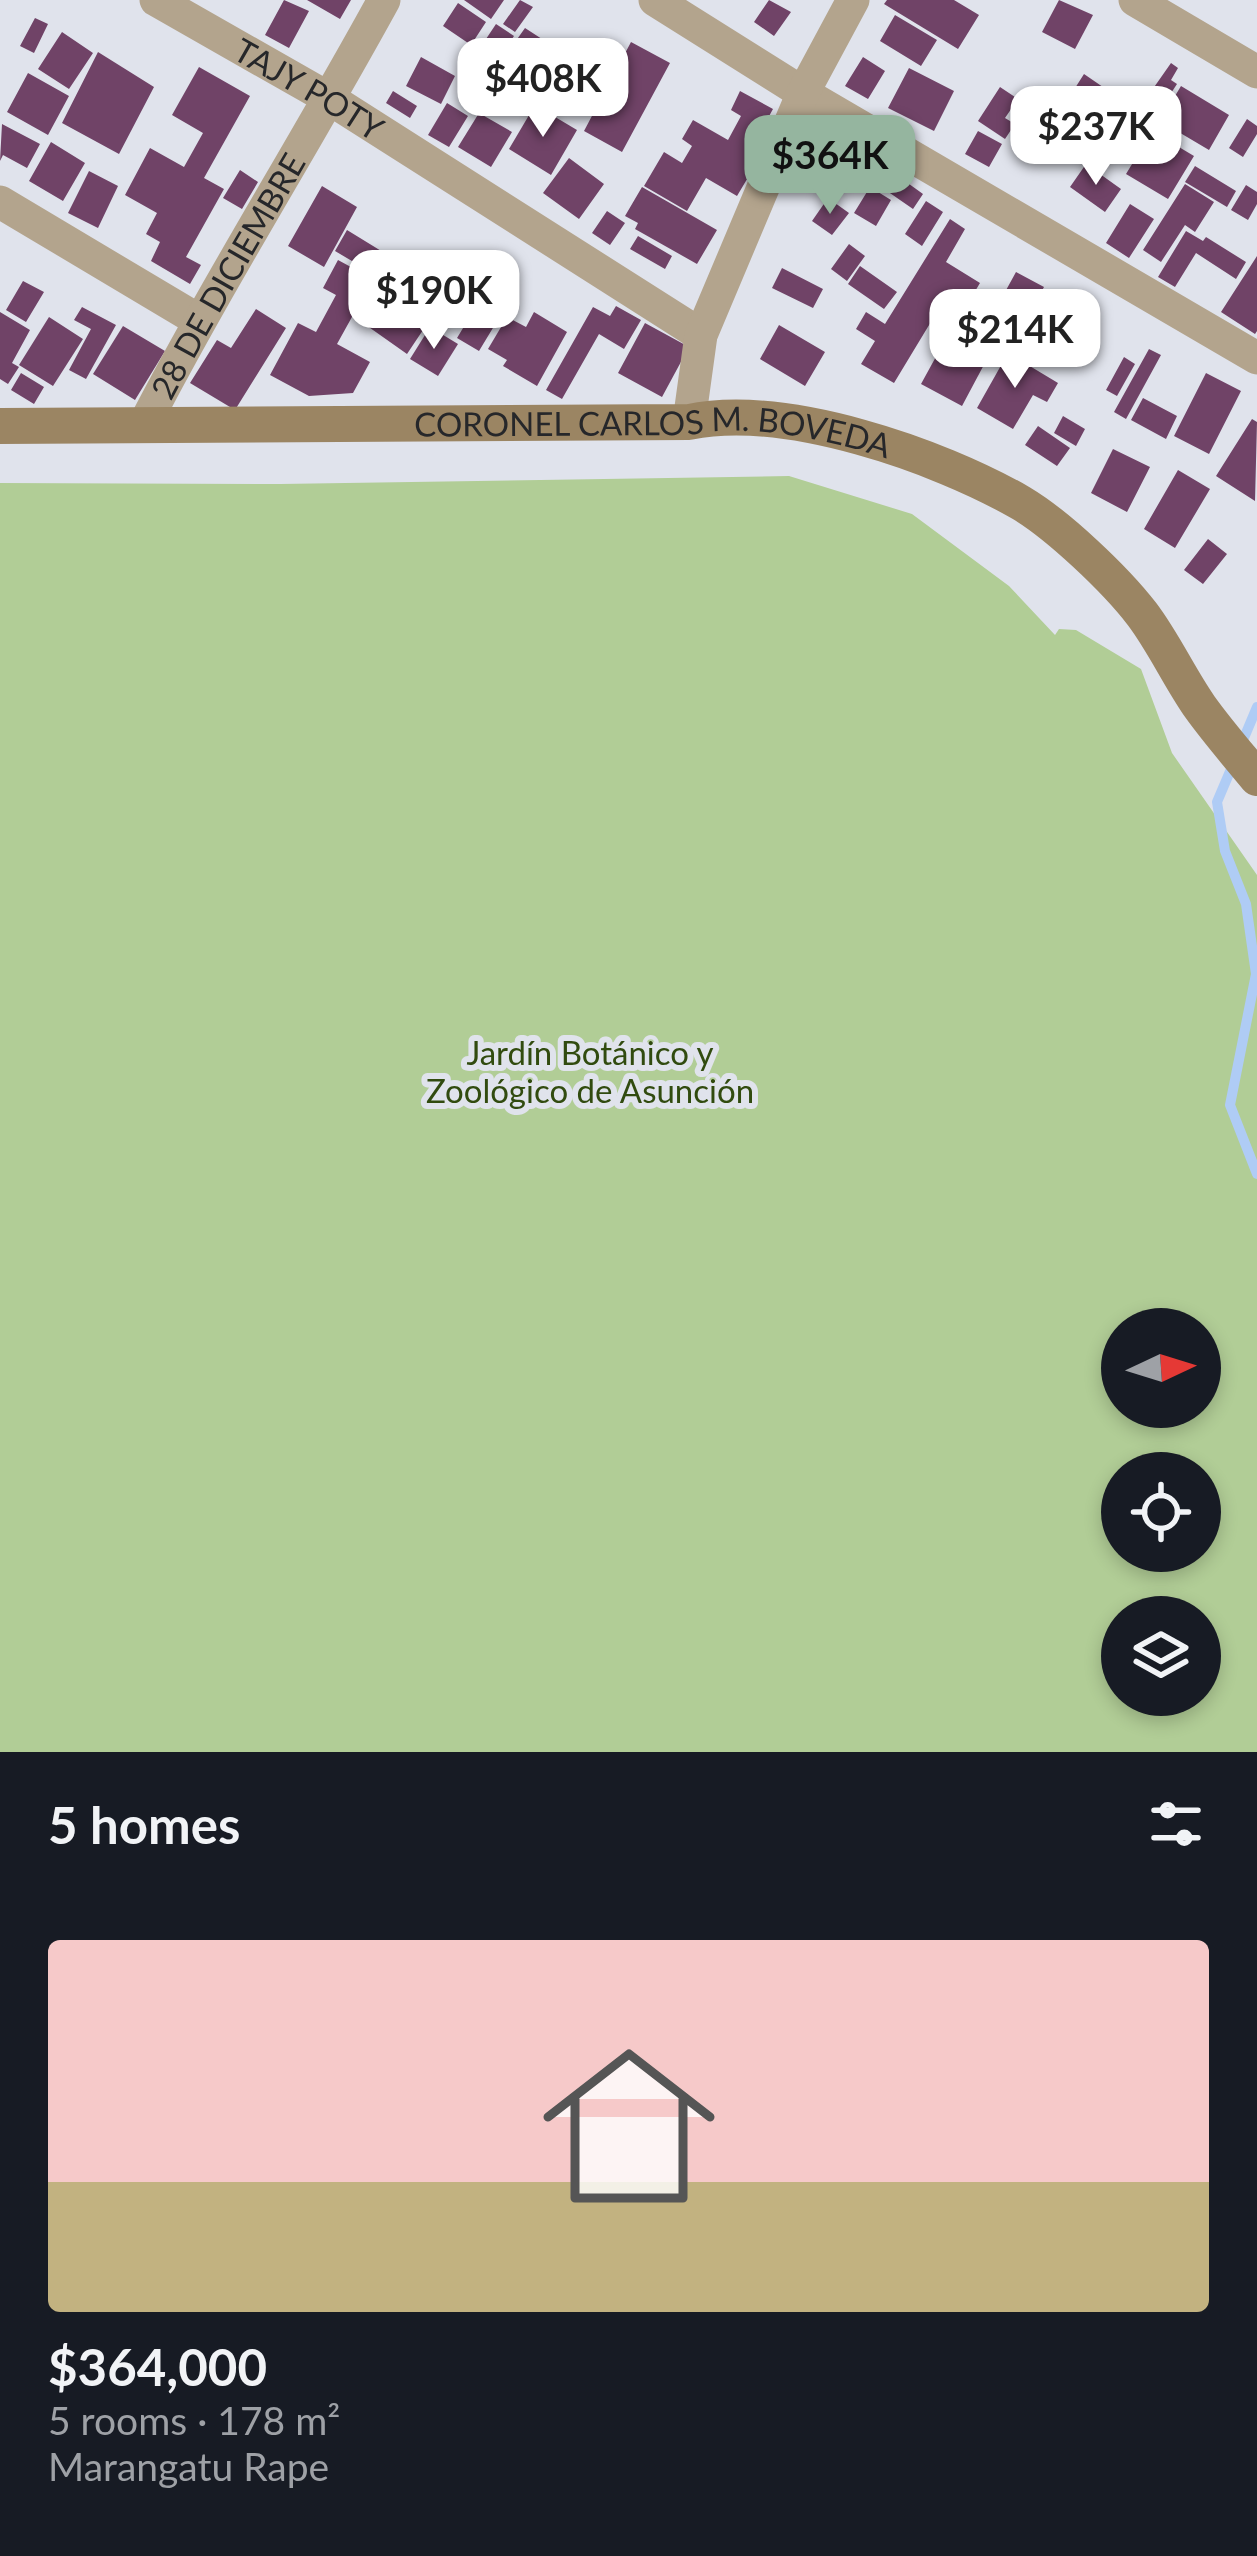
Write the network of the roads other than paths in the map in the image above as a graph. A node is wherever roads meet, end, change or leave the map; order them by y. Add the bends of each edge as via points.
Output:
1 (156, 0) edge
2 (384, 0) edge
3 (655, 0) edge
4 (853, 0) edge
5 (1135, 0) edge
6 (1257, 72) edge
7 (803, 93) junction
8 (330, 99) junction
9 (0, 202) edge
10 (198, 320) junction
11 (701, 335) junction
12 (1257, 358) edge
13 (689, 422) junction
14 (144, 425) junction
15 (0, 426) edge
16 (1257, 778) edge

1 - 8 street, TAJY POTY
2 - 8 street, 28 DE DICIEMBRE
3 - 7 street
4 - 7 street
5 - 6 street
7 - 11 street
7 - 12 street
8 - 10 street, 28 DE DICIEMBRE
8 - 11 street, TAJY POTY
9 - 10 street
10 - 14 street, 28 DE DICIEMBRE
11 - 13 street
13 - 14 street, CORONEL CARLOS M. BOVEDA
13 - 16 street, CORONEL CARLOS M. BOVEDA via 800,424 874,440 1024,505 1142,614
14 - 15 street, CORONEL CARLOS M. BOVEDA

